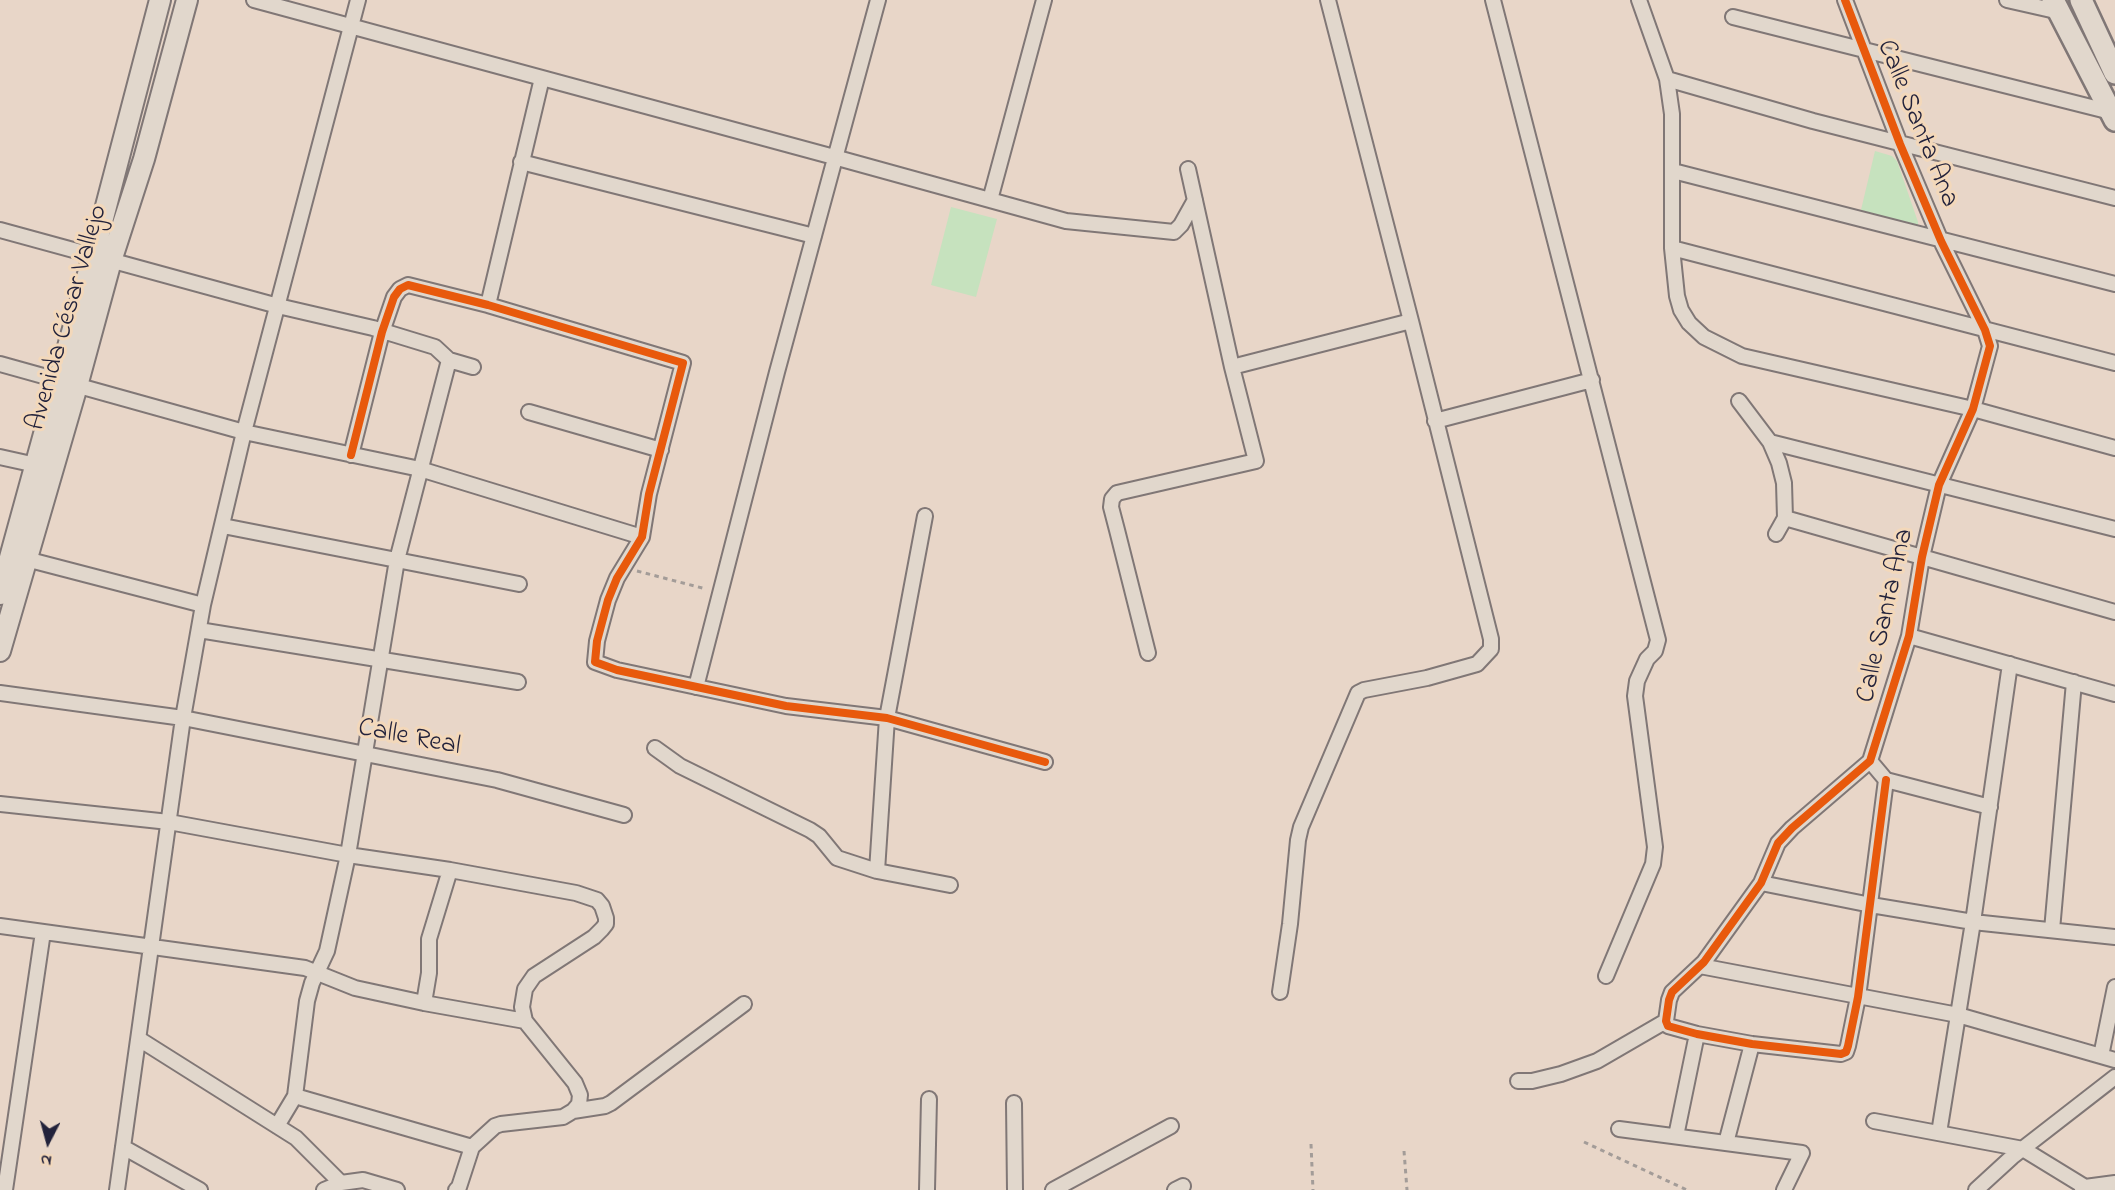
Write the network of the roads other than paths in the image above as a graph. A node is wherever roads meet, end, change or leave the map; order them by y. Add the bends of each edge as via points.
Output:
1 (160, 0) edge
2 (187, 0) edge
3 (254, 0) edge
4 (358, 0) edge
5 (878, 0) edge
6 (1044, 0) edge
7 (1328, 0) edge
8 (1493, 0) edge
9 (1639, 0) edge
10 (1845, 0) edge
11 (2007, 0) edge
12 (2081, 0) edge
13 (2056, 6) edge
14 (1733, 17) dead end
15 (351, 27) junction
16 (1862, 49) junction
17 (2115, 73) edge
18 (542, 78) junction
19 (1667, 79) junction
20 (2113, 116) edge
21 (1900, 144) junction
22 (834, 157) junction
23 (521, 162) junction
24 (1188, 169) dead end
25 (1673, 171) junction
26 (2115, 198) edge
27 (990, 200) junction
28 (1195, 200) junction
29 (0, 230) edge
30 (814, 236) junction
31 (1941, 241) junction
32 (1672, 248) junction
33 (102, 259) junction
34 (2115, 284) edge
35 (488, 305) junction
36 (278, 306) junction
37 (1411, 321) junction
38 (1985, 330) junction
39 (382, 332) junction
40 (449, 360) junction
41 (2115, 363) edge
42 (0, 364) edge
43 (473, 367) dead end
44 (1232, 367) junction
45 (1592, 380) junction
46 (68, 383) junction
47 (1740, 401) dead end
48 (1973, 409) junction
49 (530, 412) dead end
50 (1435, 421) junction
51 (244, 432) junction
52 (1770, 442) junction
53 (2115, 448) edge
54 (661, 450) junction
55 (351, 454) junction
56 (0, 457) edge
57 (36, 465) junction
58 (420, 469) junction
59 (1939, 485) junction
60 (925, 516) dead end
61 (1785, 518) junction
62 (223, 526) junction
63 (2115, 530) edge
64 (1776, 534) dead end
65 (642, 537) junction
66 (1922, 557) junction
67 (26, 559) junction
68 (397, 560) junction
69 (519, 584) dead end
70 (0, 594) edge
71 (203, 605) junction
72 (2115, 612) edge
73 (199, 630) junction
74 (1910, 636) junction
75 (0, 651) edge
76 (1148, 653) dead end
77 (381, 660) junction
78 (2010, 664) junction
79 (519, 682) dead end
80 (2074, 682) junction
81 (696, 687) junction
82 (0, 693) edge
83 (2115, 694) edge
84 (183, 718) junction
85 (887, 718) junction
86 (655, 748) dead end
87 (364, 755) junction
88 (1869, 761) junction
89 (1045, 762) dead end
90 (1886, 780) junction
91 (0, 804) edge
92 (1990, 807) junction
93 (624, 815) dead end
94 (169, 822) junction
95 (348, 855) junction
96 (450, 870) junction
97 (877, 871) junction
98 (1761, 883) junction
99 (950, 885) dead end
100 (1871, 905) junction
101 (1973, 922) junction
102 (0, 927) edge
103 (2052, 930) junction
104 (43, 932) junction
105 (2115, 938) edge
106 (152, 946) junction
107 (1700, 966) junction
108 (318, 972) junction
109 (1606, 976) dead end
110 (2115, 987) edge
111 (1280, 992) dead end
112 (1858, 997) junction
113 (424, 1003) junction
114 (744, 1004) dead end
115 (1958, 1015) junction
116 (525, 1021) junction
117 (1666, 1021) junction
118 (1697, 1034) junction
119 (139, 1039) junction
120 (1752, 1044) junction
121 (2108, 1058) edge
122 (2115, 1077) edge
123 (1518, 1081) dead end
124 (296, 1096) junction
125 (929, 1099) dead end
126 (1014, 1103) dead end
127 (573, 1112) junction
128 (1874, 1121) dead end
129 (278, 1126) junction
130 (1171, 1126) dead end
131 (1618, 1129) dead end
132 (1939, 1133) junction
133 (1676, 1136) junction
134 (1726, 1143) junction
135 (123, 1147) junction
136 (472, 1147) junction
137 (2023, 1149) junction
138 (341, 1183) junction
139 (2115, 1183) edge
140 (2084, 1189) edge
141 (5, 1190) edge
142 (117, 1190) edge
143 (200, 1190) edge
144 (324, 1190) edge
145 (397, 1190) edge
146 (456, 1190) edge
147 (927, 1190) edge
148 (1015, 1190) edge
149 (1053, 1190) edge
150 (1784, 1190) edge
151 (1976, 1190) edge

1 - 33 street, Avenida César Vallejo
2 - 33 street, Avenida César Vallejo via 144,159
3 - 15 street
4 - 15 street
5 - 22 street
6 - 27 street
7 - 37 street
8 - 45 street
9 - 19 street
10 - 16 street, Calle Santa Ana
11 - 13 street
12 - 17 main road
13 - 20 main road
14 - 16 street
15 - 18 street
15 - 36 street
16 - 20 street
16 - 21 street, Calle Santa Ana
18 - 22 street
18 - 23 street
19 - 21 street
19 - 25 street
21 - 26 street
21 - 31 street, Calle Santa Ana
22 - 27 street
22 - 30 street
23 - 30 street
23 - 35 street
24 - 28 street
25 - 31 street
25 - 32 street
27 - 28 street via 1066,222 1170,232 1177,229
28 - 44 street
29 - 33 street
30 - 81 street
31 - 34 street
31 - 38 street, Calle Santa Ana
32 - 38 street
32 - 48 street via 1681,310 1704,337 1742,356
33 - 36 street
33 - 46 street, Avenida César Vallejo
35 - 39 street via 408,285 394,297
35 - 54 street via 683,363
36 - 39 street
36 - 51 street
37 - 44 street
37 - 50 street
38 - 41 street
38 - 48 street, Calle Santa Ana via 1990,346
39 - 40 street via 435,347
39 - 55 street
40 - 43 street
40 - 58 street
42 - 46 street
44 - 76 street via 1256,461 1118,493 1112,499
45 - 50 street
45 - 109 street via 1658,640 1637,681 1635,696 1655,847 1653,864
46 - 51 street
46 - 57 street, Avenida César Vallejo
46 - 67 street, Avenida César Vallejo
47 - 52 street
48 - 53 street
48 - 59 street, Calle Santa Ana
49 - 54 street
50 - 111 street via 1491,649 1477,664 1358,693 1301,827
51 - 55 street
51 - 62 street
52 - 59 street
52 - 61 street via 1784,483
54 - 65 street
55 - 58 street
56 - 57 street
57 - 70 street, Avenida César Vallejo
58 - 65 street
58 - 68 street
59 - 63 street
59 - 66 street, Calle Santa Ana
60 - 85 street
61 - 64 street
61 - 66 street
62 - 68 street
62 - 71 street
65 - 81 street via 608,600 595,662
66 - 72 street
66 - 74 street, Calle Santa Ana
67 - 71 street
67 - 75 street, Avenida César Vallejo
68 - 69 street
68 - 77 street
71 - 73 street
73 - 77 street
73 - 84 street
74 - 78 street
74 - 88 street, Calle Santa Ana
77 - 79 street
77 - 87 street
78 - 80 street
78 - 92 street
80 - 83 street
80 - 103 street
81 - 85 street via 818,711
82 - 84 street, Calle Real
84 - 87 street, Calle Real
84 - 94 street
85 - 89 street
85 - 97 street
86 - 97 street via 680,766 810,830 837,858
87 - 93 street, Calle Real via 497,780
87 - 95 street
88 - 90 street
88 - 98 street via 1778,843
90 - 92 street
90 - 100 street
91 - 94 street
92 - 101 street
94 - 95 street
94 - 106 street
95 - 96 street
95 - 108 street via 327,951
96 - 113 street via 429,939
96 - 116 street via 576,893 597,900 602,906 606,924 602,929 534,976 525,989
97 - 99 street
98 - 100 street
98 - 107 street
100 - 101 street
100 - 112 street
101 - 103 street
101 - 115 street
102 - 104 street
103 - 105 street
104 - 106 street
104 - 141 street
106 - 108 street
106 - 119 street
107 - 112 street
107 - 117 street via 1672,992
108 - 113 street via 355,988
108 - 124 street via 307,1000
110 - 121 street
112 - 115 street
112 - 120 street via 1848,1046 1841,1054
113 - 116 street
114 - 127 street via 611,1103
115 - 121 street
115 - 132 street
116 - 127 street via 575,1083 580,1095
117 - 118 street via 1672,1028
117 - 123 street via 1597,1061 1561,1074
118 - 120 street
118 - 133 street
119 - 129 street
119 - 135 street
120 - 134 street
122 - 137 street
124 - 129 street
124 - 136 street
125 - 147 street
126 - 148 street
127 - 136 street via 563,1117 501,1124
128 - 132 street
129 - 138 street via 296,1138
130 - 149 street
131 - 133 street
132 - 137 street
133 - 134 street
134 - 150 street via 1802,1153
135 - 142 street
135 - 143 street
136 - 146 street
137 - 140 street
137 - 151 street
138 - 144 street
138 - 145 street via 363,1180
139 - 140 street

